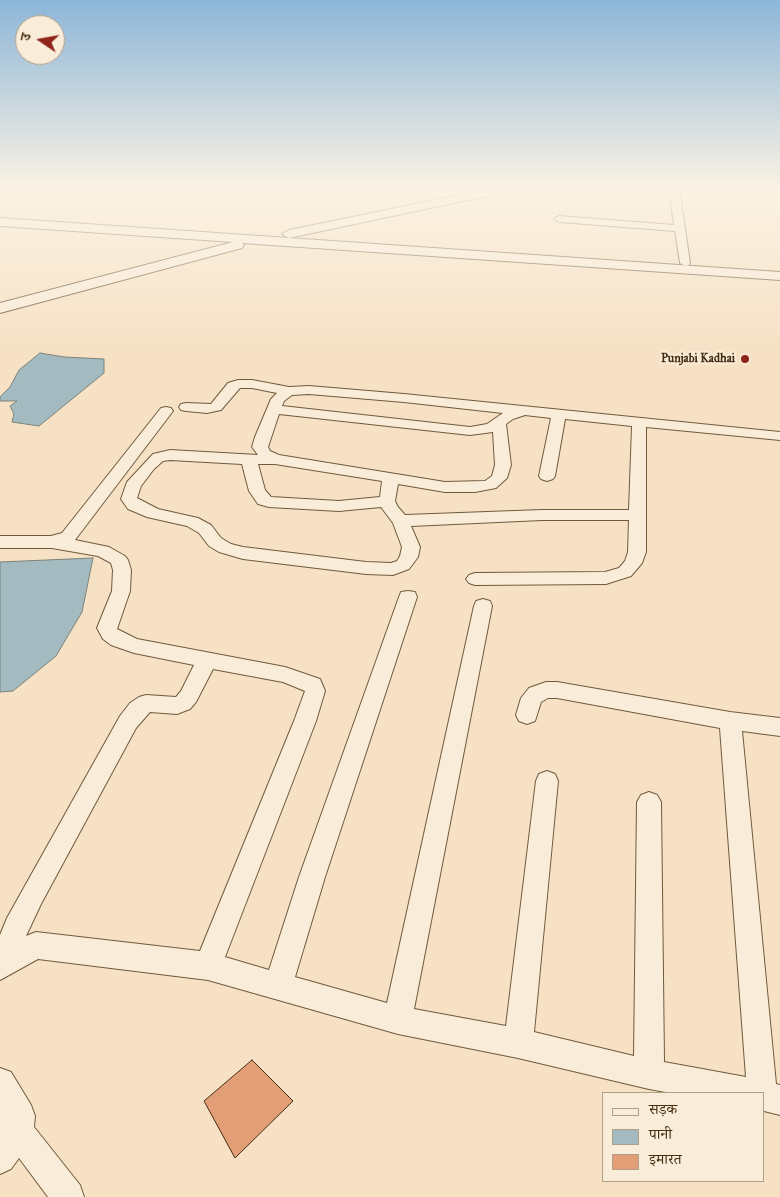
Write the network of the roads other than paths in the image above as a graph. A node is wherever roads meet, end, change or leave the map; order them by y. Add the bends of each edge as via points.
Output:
1 (251, 244) edge
2 (256, 244) edge
3 (366, 244) edge
4 (387, 244) edge
5 (682, 244) edge
6 (685, 263) junction
7 (780, 270) edge
8 (780, 276) edge
9 (0, 308) edge
10 (0, 313) edge
11 (289, 391) junction
12 (186, 407) dead end
13 (273, 410) junction
14 (166, 411) dead end
15 (524, 411) junction
16 (559, 414) junction
17 (639, 421) junction
18 (499, 424) junction
19 (780, 436) edge
20 (275, 459) junction
21 (249, 460) junction
22 (547, 476) dead end
23 (391, 478) junction
24 (387, 501) junction
25 (637, 515) junction
26 (401, 521) junction
27 (0, 542) edge
28 (52, 542) junction
29 (475, 579) dead end
30 (408, 597) dead end
31 (483, 606) dead end
32 (207, 659) junction
33 (527, 715) dead end
34 (730, 721) junction
35 (780, 727) edge
36 (547, 781) dead end
37 (649, 802) dead end
38 (2, 964) edge
39 (208, 966) junction
40 (278, 986) junction
41 (398, 1020) junction
42 (518, 1043) junction
43 (649, 1074) junction
44 (0, 1083) edge
45 (743, 1092) edge
46 (763, 1092) edge
47 (765, 1096) edge
48 (780, 1100) edge
49 (0, 1101) edge
50 (14, 1143) edge
51 (0, 1169) edge
52 (68, 1197) edge

1 - 9 street
2 - 10 street via 191,264
3 - 8 street
4 - 6 street
5 - 6 street
6 - 7 street
11 - 12 street via 242,384 233,386 216,407
11 - 13 street via 278,398
11 - 15 street via 404,398
13 - 18 street via 470,431 482,431
13 - 20 street via 260,447
14 - 28 street via 73,533
15 - 16 street
15 - 18 street via 508,416
16 - 17 street
16 - 22 street
17 - 19 street
17 - 25 street
18 - 23 street via 503,465 499,478 490,485 445,487
20 - 21 street
20 - 23 street
21 - 24 street via 257,491 269,502 339,506
21 - 26 street via 170,454 158,457 132,485 129,499 134,505 153,513 192,522 205,529 214,542 234,551 366,568 393,569 403,565 409,557 411,547
23 - 24 street
24 - 26 street
25 - 26 street
25 - 29 street via 637,552 625,572 606,578
27 - 28 street
28 - 32 street via 103,551 119,560 122,591 107,628 110,634 134,646
30 - 40 street
31 - 41 street
32 - 38 street via 183,703 177,706 146,703 128,722 32,895
32 - 39 street via 285,675 313,685 315,692
33 - 34 street via 536,694 557,690
34 - 35 street
34 - 46 street
36 - 42 street
37 - 43 street
38 - 39 street via 36,945
39 - 40 street
40 - 41 street
41 - 42 street
42 - 43 street
43 - 45 street
44 - 50 street via 20,1116
47 - 48 street
49 - 50 street
50 - 51 street
50 - 52 street

